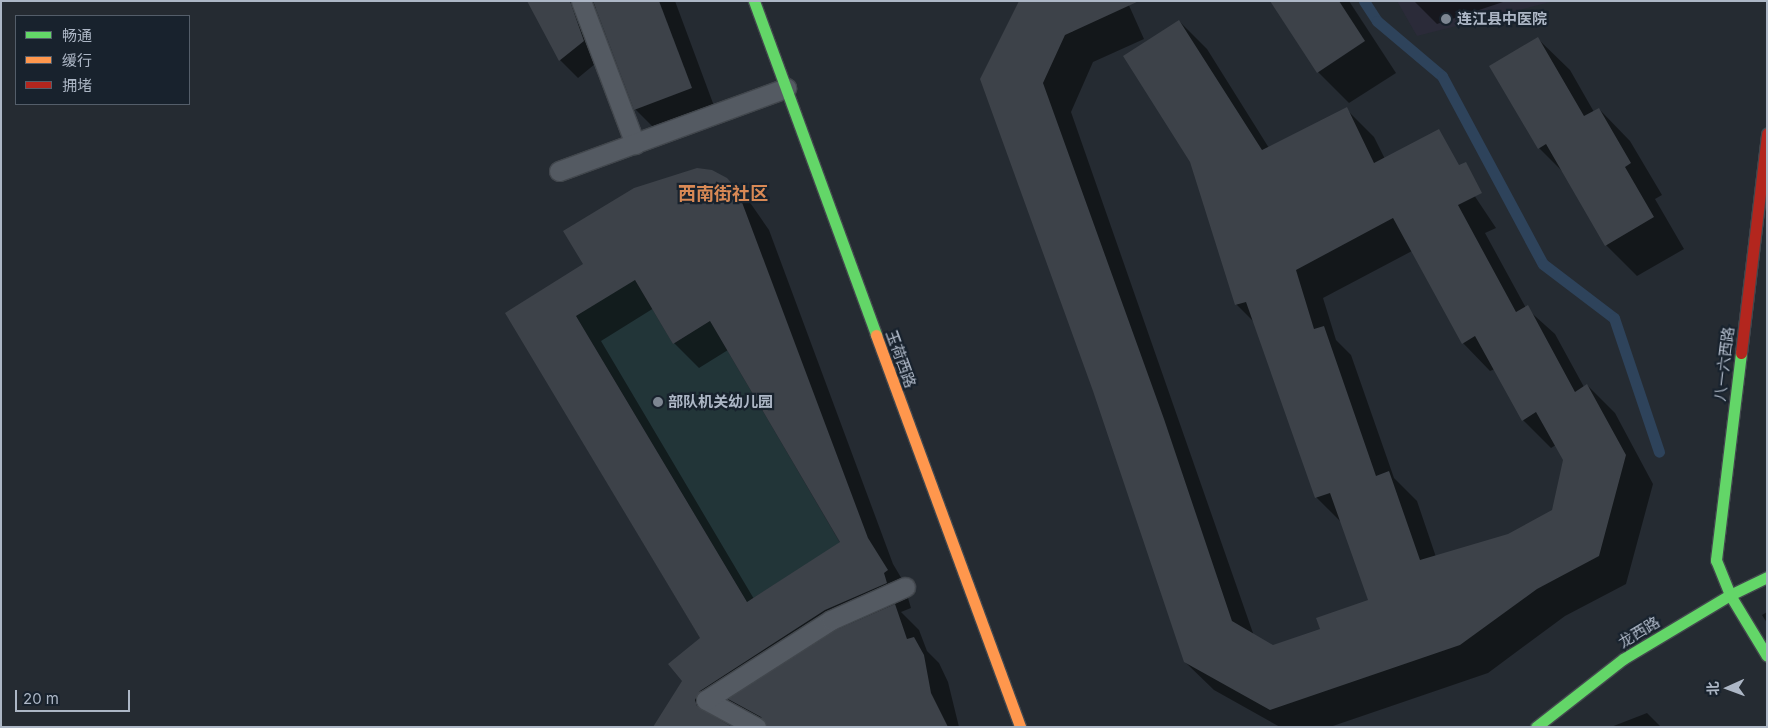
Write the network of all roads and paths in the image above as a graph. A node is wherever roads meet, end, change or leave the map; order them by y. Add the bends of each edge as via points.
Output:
1 (581, 1) edge
2 (754, 1) edge
3 (786, 88) junction
4 (1767, 134) edge
5 (635, 144) junction
6 (559, 171) dead end
7 (1767, 577) edge
8 (905, 587) dead end
9 (1730, 595) junction
10 (1767, 656) edge
11 (756, 727) edge
12 (1020, 727) edge
13 (1536, 727) edge

1 - 5 lane
2 - 3 street, 玉荷西路
3 - 5 lane
3 - 12 street, 玉荷西路
4 - 9 street, 八一六西路 via 1716,560
5 - 6 lane
7 - 9 street, 龙西路
8 - 11 lane via 831,620 706,700
9 - 10 street, 八一六西路
9 - 13 street, 龙西路 via 1623,658

